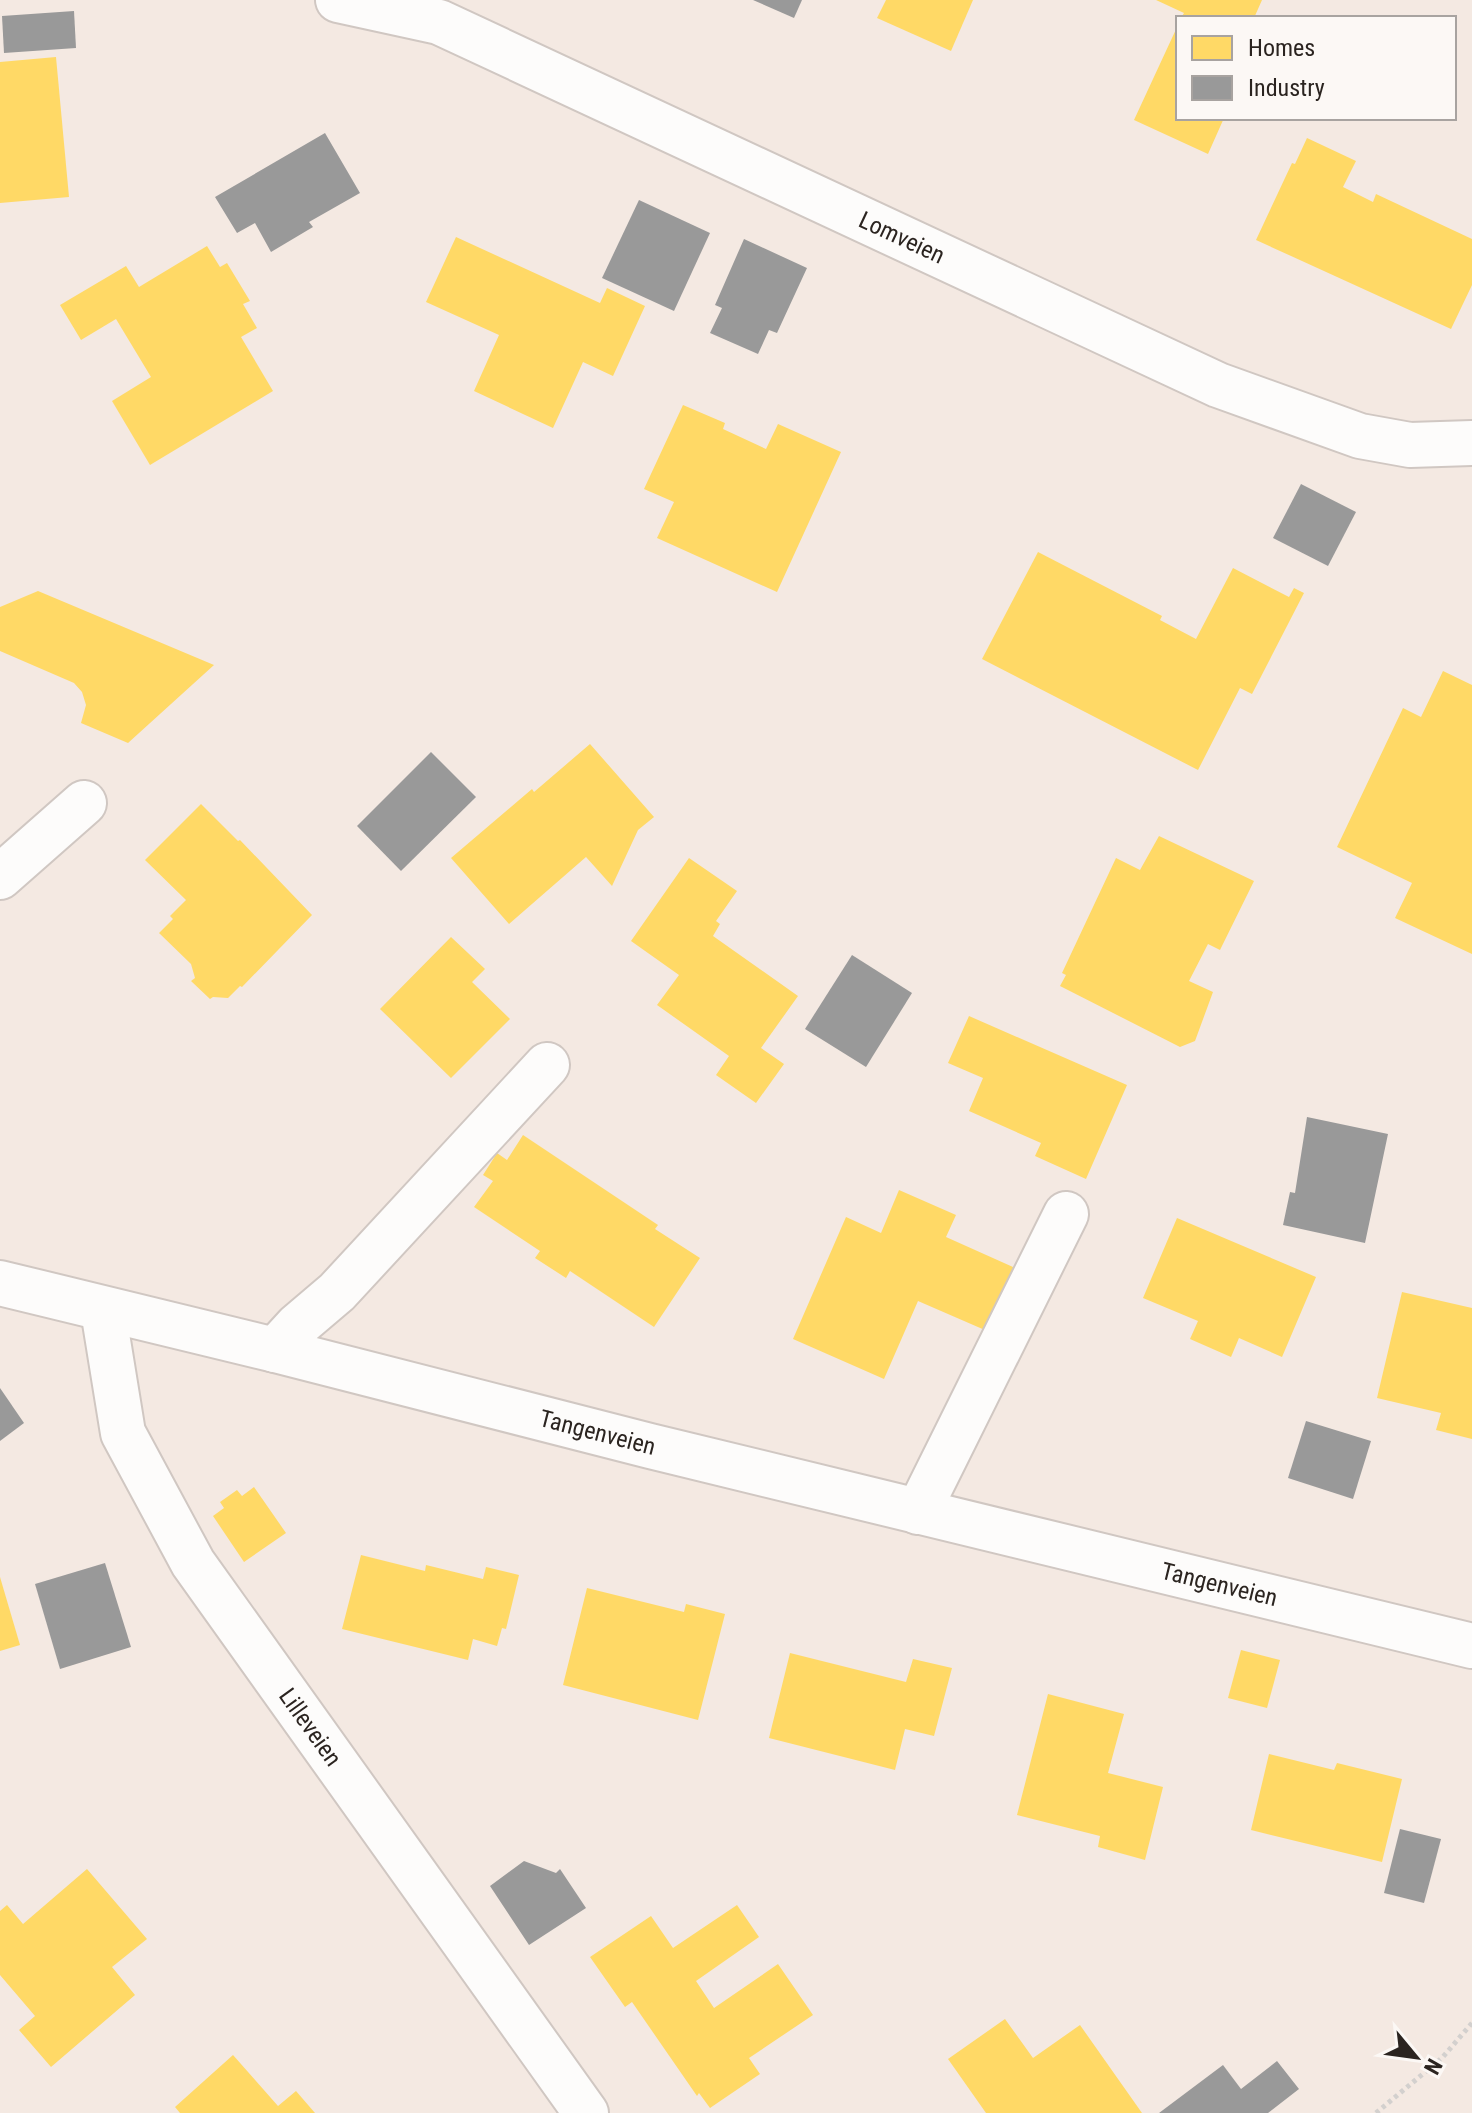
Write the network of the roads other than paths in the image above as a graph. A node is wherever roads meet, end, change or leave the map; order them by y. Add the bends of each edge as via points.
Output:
1 (338, 0) edge
2 (1472, 443) edge
3 (84, 803) dead end
4 (0, 877) edge
5 (547, 1065) dead end
6 (1066, 1214) dead end
7 (0, 1283) edge
8 (103, 1310) junction
9 (275, 1350) junction
10 (918, 1512) junction
11 (1472, 1646) edge
12 (586, 2113) edge

1 - 2 street, Lomveien via 439,22 1218,385 1360,436 1410,445
3 - 4 street
5 - 9 street via 337,1292
6 - 10 street
7 - 8 street, Tangenveien
8 - 9 street, Tangenveien
8 - 12 street, Lilleveien via 123,1433 193,1563
9 - 10 street, Tangenveien
10 - 11 street, Tangenveien

